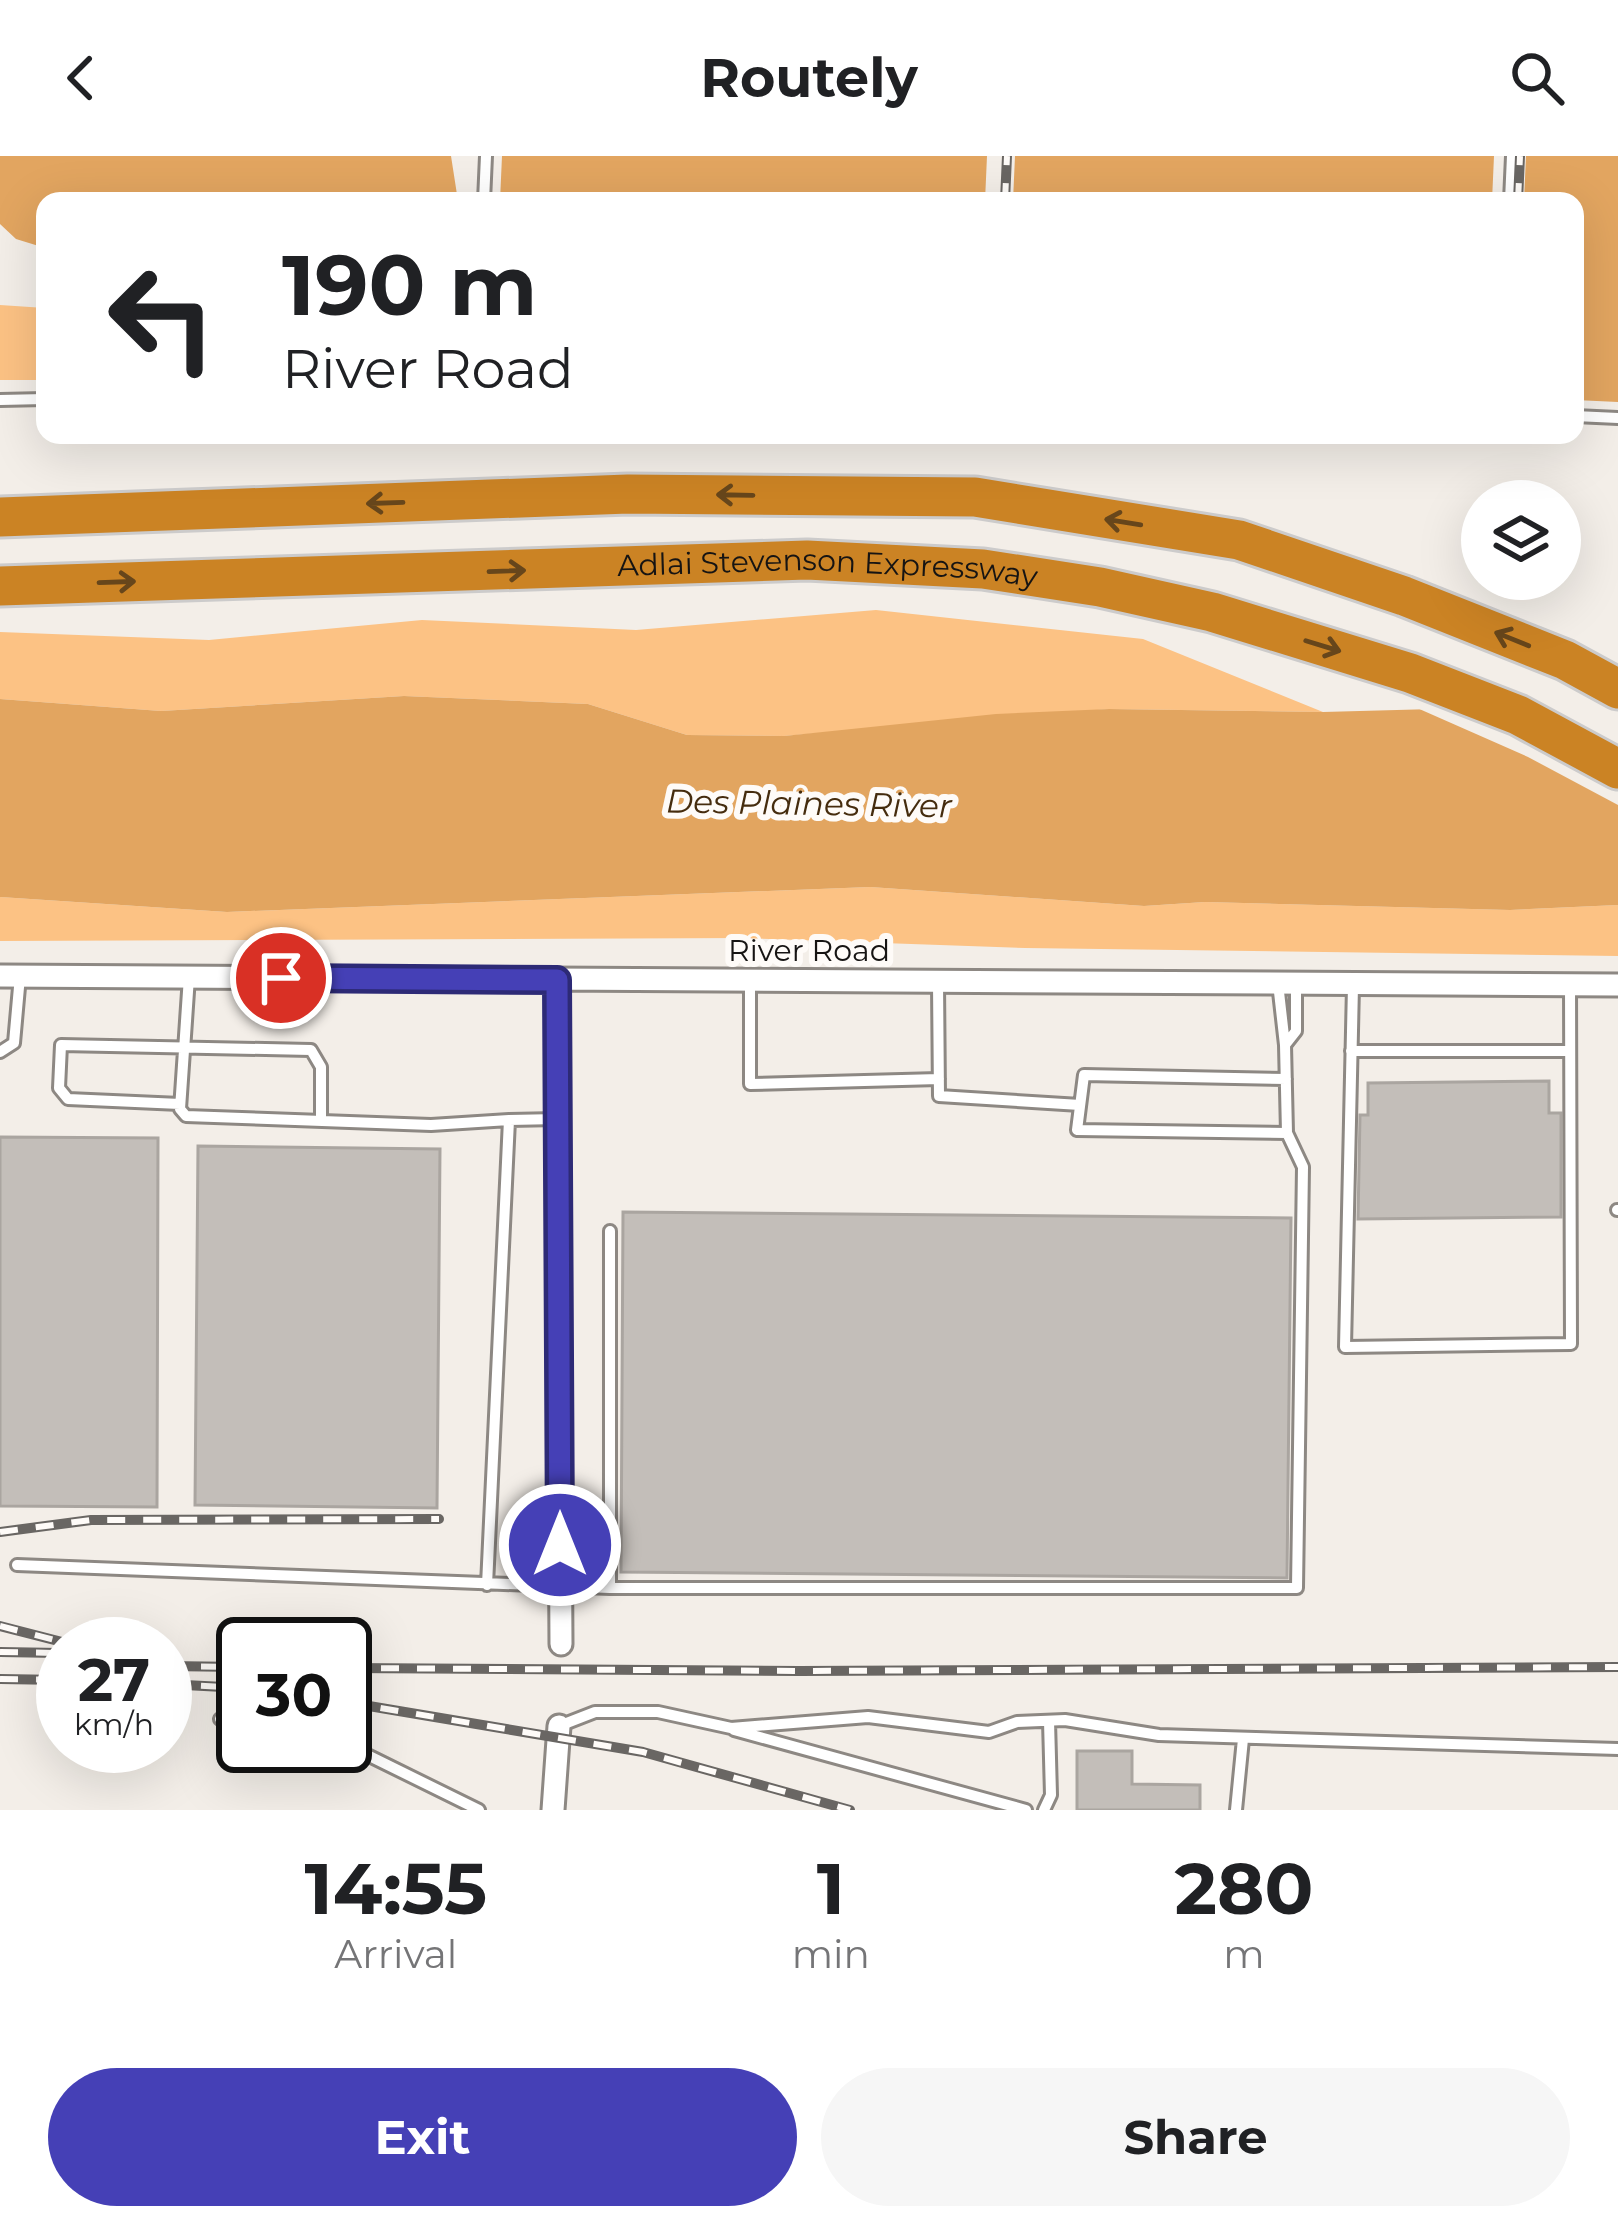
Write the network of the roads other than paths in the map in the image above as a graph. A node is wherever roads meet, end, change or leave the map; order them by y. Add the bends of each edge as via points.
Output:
1 (486, 156) edge
2 (1512, 156) edge
3 (484, 192) edge
4 (1510, 192) edge
5 (36, 399) edge
6 (0, 400) edge
7 (1584, 416) edge
8 (1618, 418) edge
9 (0, 517) edge
10 (0, 586) edge
11 (1618, 689) edge
12 (1618, 769) edge
13 (10, 976) edge
14 (189, 977) junction
15 (557, 980) junction
16 (750, 980) junction
17 (938, 981) junction
18 (1287, 983) junction
19 (1570, 984) junction
20 (1618, 985) edge
21 (1353, 986) junction
22 (185, 1045) junction
23 (1352, 1051) junction
24 (1570, 1051) junction
25 (0, 1052) edge
26 (1286, 1078) junction
27 (939, 1079) junction
28 (180, 1104) junction
29 (1080, 1105) junction
30 (558, 1119) junction
31 (321, 1120) junction
32 (509, 1120) junction
33 (1287, 1132) junction
34 (610, 1232) dead end
35 (17, 1564) dead end
36 (487, 1585) junction
37 (561, 1588) junction
38 (610, 1588) junction
39 (562, 1644) dead end
40 (1049, 1721) junction
41 (560, 1726) joint
42 (731, 1728) junction
43 (1243, 1738) junction
44 (1618, 1750) edge
45 (372, 1757) edge
46 (478, 1810) edge
47 (553, 1810) edge
48 (1026, 1810) edge
49 (1044, 1810) edge
50 (1236, 1810) edge

1 - 3 lane
2 - 4 lane
5 - 6 lane
7 - 8 lane
11 -> 9 highway via 1404,596 1239,540 975,497 628,494
10 -> 12 highway, Adlai Stevenson Expressway via 807,560 983,569 1212,612 1518,715
13 - 14 street, River Road
13 - 25 lane via 14,1042
14 - 15 street, River Road
14 - 22 lane
15 - 16 street, River Road
15 - 30 street
16 - 17 street, River Road
16 - 27 lane via 750,1084
17 - 18 street, River Road
17 - 27 lane
18 - 21 street, River Road
18 - 26 lane
19 - 20 street, River Road
19 - 21 street, River Road
19 - 24 lane
21 - 23 lane
22 - 28 lane
22 - 28 lane via 69,1044 58,1055 59,1088 68,1099
22 - 31 lane via 311,1050 321,1067
23 - 24 lane
23 - 24 lane via 1345,1347 1571,1344
26 - 29 lane via 1084,1075
26 - 33 lane
27 - 29 lane via 939,1096
28 - 31 lane via 186,1116
29 - 33 lane via 1078,1130
30 - 32 lane
30 - 37 street
31 - 32 lane
32 - 36 lane
33 - 38 lane via 1303,1167 1298,1588
34 - 38 lane
35 - 36 lane
36 - 37 lane
37 - 38 lane
37 - 39 street
40 - 42 lane via 989,1732 868,1717
40 - 43 lane
40 - 49 lane via 1051,1795
41 - 42 lane via 596,1712 658,1712
41 - 47 street
42 - 48 lane
43 - 44 lane
43 - 50 lane
45 - 46 lane

